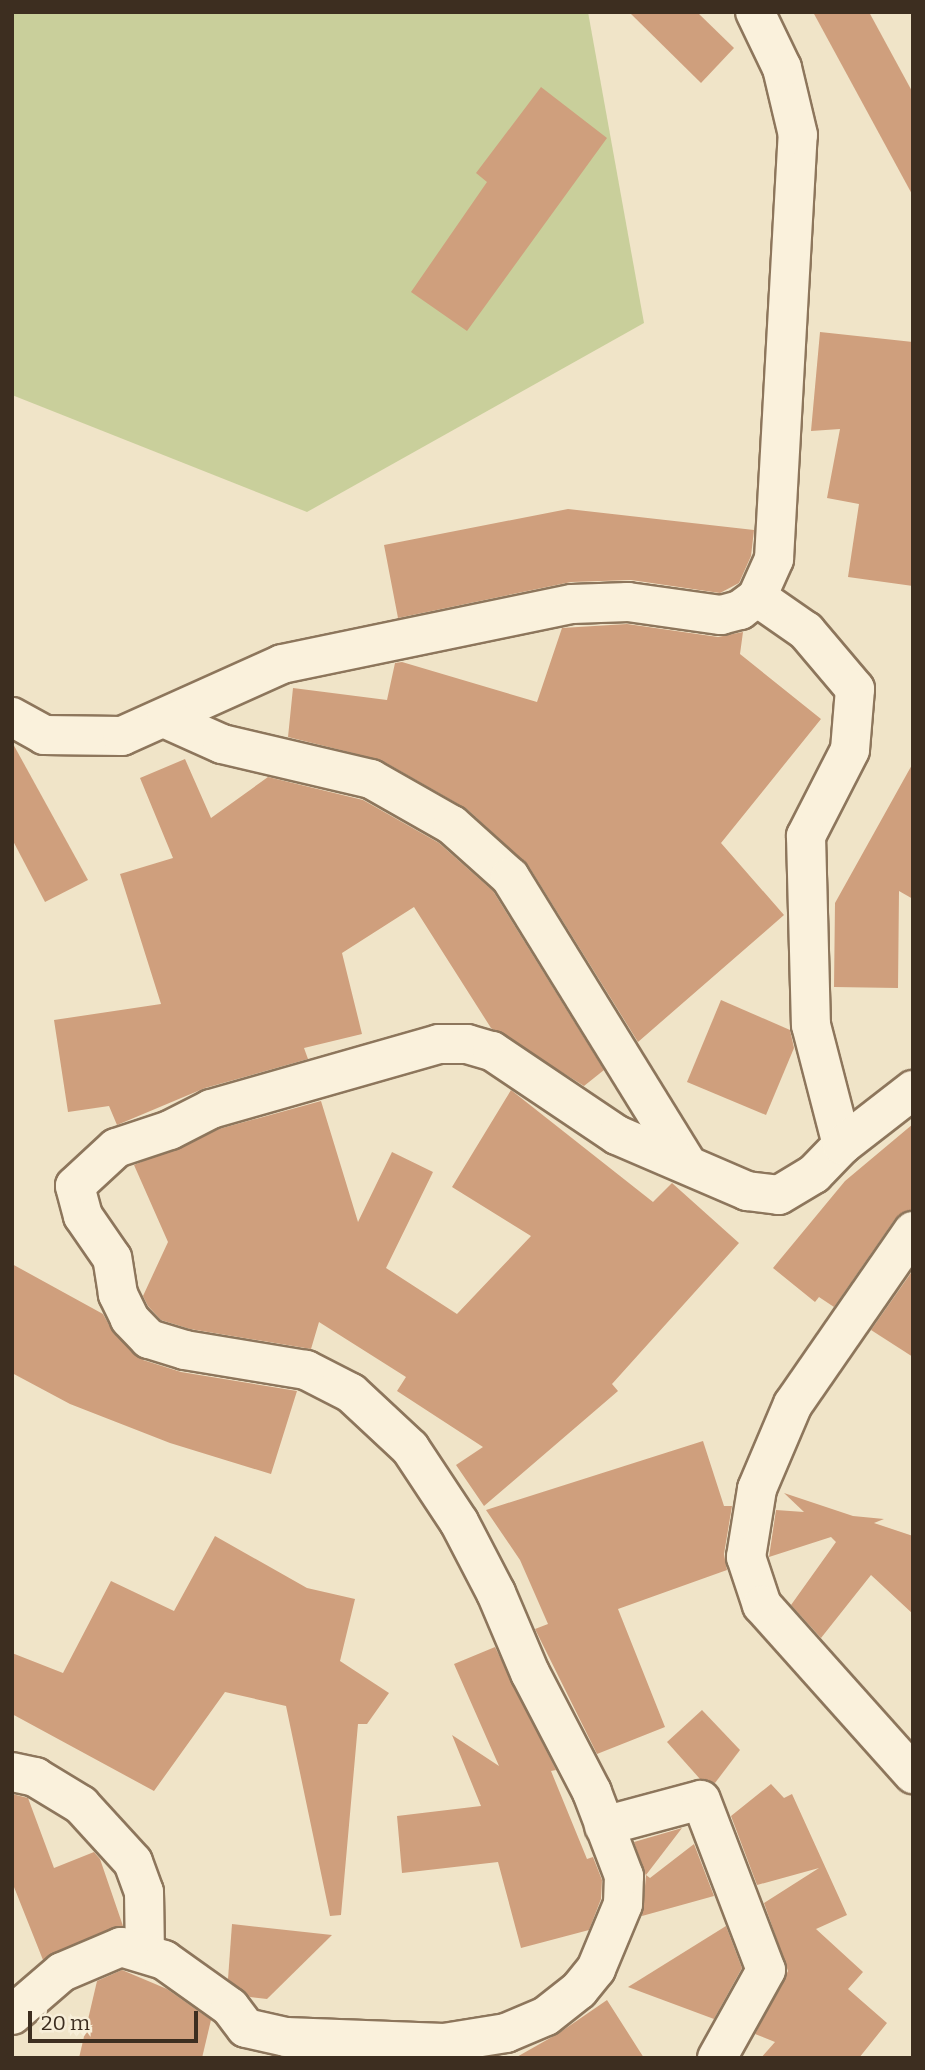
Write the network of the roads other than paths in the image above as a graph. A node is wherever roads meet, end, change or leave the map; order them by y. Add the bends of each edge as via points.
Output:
1 (755, 12) edge
2 (757, 597) junction
3 (12, 717) edge
4 (166, 719) junction
5 (913, 1090) edge
6 (842, 1145) junction
7 (686, 1162) junction
8 (913, 1231) edge
9 (12, 1772) edge
10 (913, 1774) edge
11 (604, 1826) junction
12 (145, 1953) junction
13 (12, 2015) edge
14 (717, 2058) edge

1 - 2 street via 782,68 798,135 774,559
2 - 4 street via 740,610 721,615 605,601 535,611 282,664
2 - 6 street via 806,631 855,689 850,750 806,836 811,1026
3 - 4 street via 44,735 122,736
4 - 7 street via 222,744 371,779 452,825 510,877
5 - 6 street
6 - 7 street via 814,1174 779,1195 747,1191
7 - 11 street via 617,1135 492,1051 467,1044 439,1044 211,1109 170,1130 116,1148 75,1186 83,1216 112,1258 118,1294 130,1319 149,1339 306,1370 351,1393 410,1448 459,1522 496,1592
8 - 10 street via 793,1404 757,1489 746,1557 762,1605
9 - 12 street via 35,1777 81,1805 133,1861 144,1892
11 - 12 street via 624,1876 623,1904 612,1937 579,1990 546,2016 506,2033 444,2043 286,2037 246,2028 230,2007 164,1960
11 - 14 street via 701,1800 766,1970
12 - 13 street via 121,1947 62,1972

